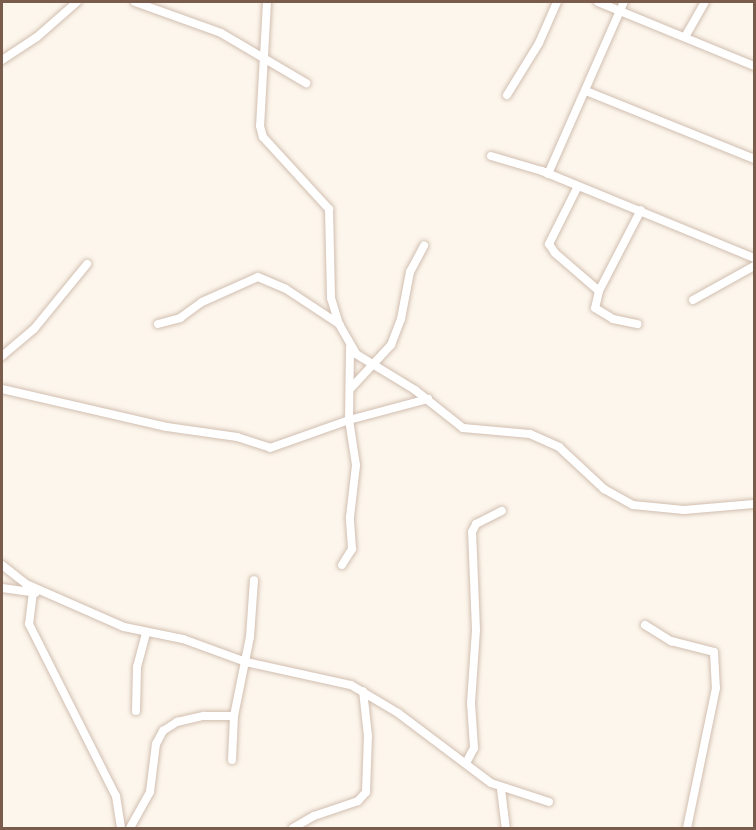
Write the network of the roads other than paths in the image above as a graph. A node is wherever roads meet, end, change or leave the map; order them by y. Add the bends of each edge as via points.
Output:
1 (77, 2) edge
2 (135, 2) edge
3 (267, 2) edge
4 (557, 2) edge
5 (598, 2) edge
6 (624, 2) edge
7 (705, 2) edge
8 (619, 10) junction
9 (685, 37) junction
10 (2, 60) edge
11 (265, 60) junction
12 (754, 66) edge
13 (306, 83) dead end
14 (586, 91) junction
15 (507, 95) dead end
16 (491, 156) dead end
17 (754, 159) edge
18 (548, 174) junction
19 (578, 186) junction
20 (641, 210) junction
21 (424, 246) dead end
22 (754, 258) edge
23 (87, 264) dead end
24 (754, 267) edge
25 (599, 291) junction
26 (693, 300) dead end
27 (158, 324) dead end
28 (339, 324) junction
29 (637, 324) dead end
30 (350, 345) junction
31 (2, 356) edge
32 (373, 366) junction
33 (351, 388) junction
34 (2, 389) edge
35 (428, 399) junction
36 (349, 420) junction
37 (754, 504) edge
38 (502, 511) dead end
39 (342, 565) dead end
40 (2, 566) edge
41 (254, 580) dead end
42 (2, 588) edge
43 (33, 592) junction
44 (46, 594) junction
45 (645, 626) dead end
46 (146, 634) junction
47 (246, 662) junction
48 (363, 691) junction
49 (136, 711) dead end
50 (234, 716) junction
51 (232, 760) dead end
52 (466, 763) junction
53 (501, 789) junction
54 (549, 802) dead end
55 (121, 828) edge
56 (130, 828) edge
57 (293, 828) edge
58 (506, 828) edge
59 (687, 828) edge

1 - 10 street via 37,37
2 - 11 street via 205,25
3 - 11 street
4 - 15 street via 539,43
5 - 8 street
6 - 8 street
7 - 9 street
8 - 9 street
8 - 14 street
9 - 12 street
11 - 13 street
11 - 28 street via 260,126 263,138 329,210 331,298
14 - 17 street
14 - 18 street
16 - 18 street
18 - 19 street
19 - 20 street
19 - 25 street via 549,244
20 - 22 street
20 - 25 street
21 - 32 street via 410,272 398,329
23 - 31 street via 34,329
24 - 26 street
25 - 29 street via 595,308 613,319
27 - 28 street via 180,318 202,302 258,277 286,289
28 - 30 street
30 - 32 street
30 - 33 street
32 - 33 street
32 - 35 street
33 - 36 street
34 - 36 street via 167,427 237,436 270,448
35 - 36 street
35 - 37 street via 443,416 463,428 530,434 559,447 604,489 633,505 684,510
36 - 39 street via 356,465 350,517 352,540 349,556
38 - 52 street via 476,524 472,532 476,630 471,703 474,748
40 - 44 street
41 - 47 street
42 - 43 street
43 - 44 street
43 - 55 street via 29,624 116,796
44 - 46 street
45 - 59 street via 671,640 714,652 717,688
46 - 47 street via 183,639
46 - 49 street via 136,667
47 - 48 street via 325,678
47 - 50 street
48 - 52 street
48 - 57 street via 368,736 366,792 358,801 314,816
50 - 51 street
50 - 56 street via 204,716 177,722 163,731 156,744 150,792
52 - 53 street
53 - 54 street via 523,791
53 - 58 street

